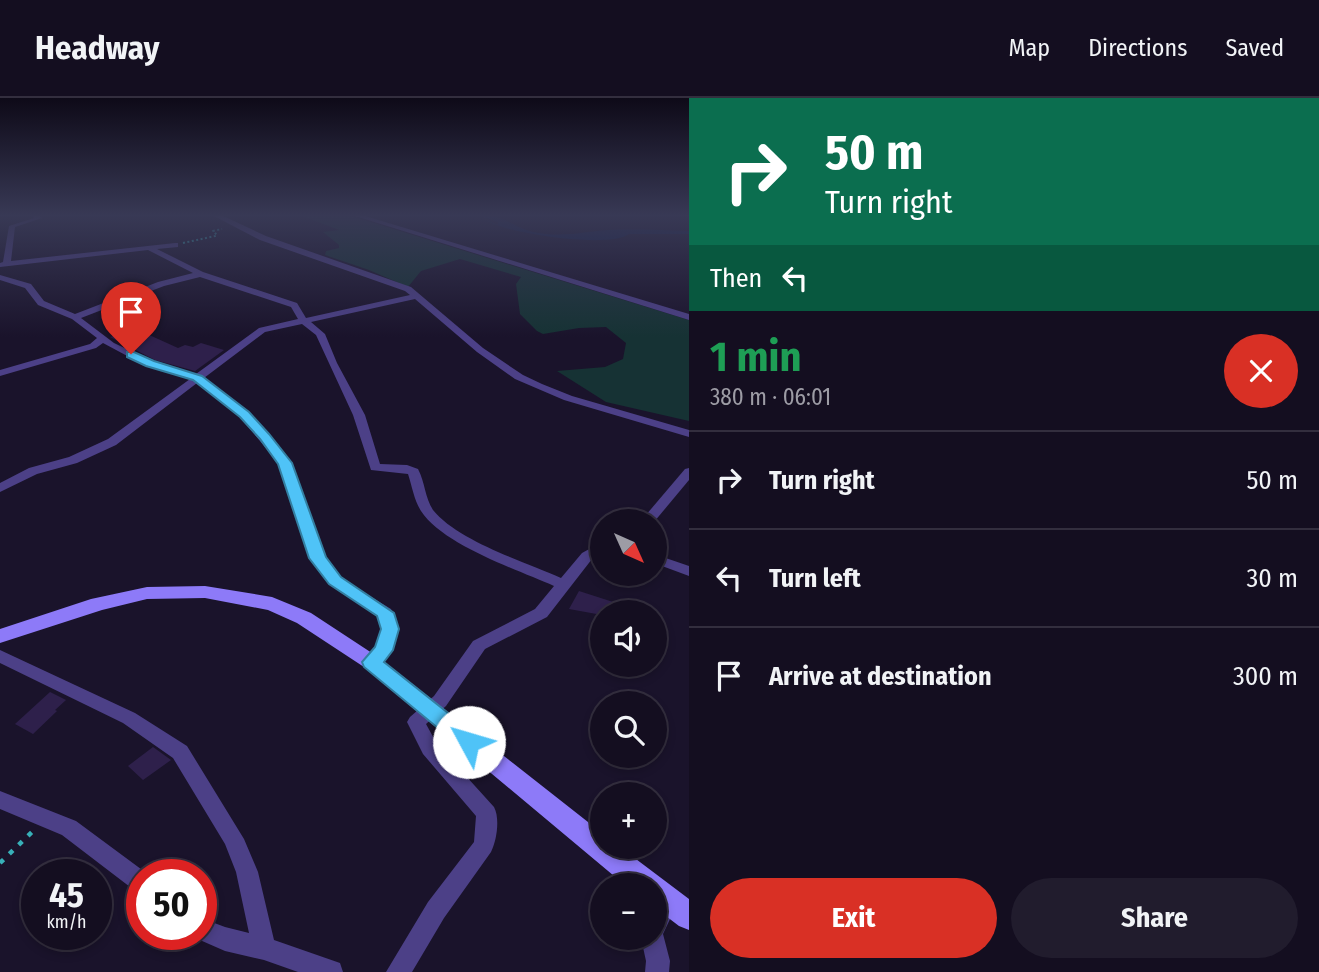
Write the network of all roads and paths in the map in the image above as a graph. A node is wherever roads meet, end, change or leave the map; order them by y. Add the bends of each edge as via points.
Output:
1 (71, 256) edge
2 (164, 256) edge
3 (314, 256) edge
4 (489, 256) edge
5 (4, 264) edge
6 (200, 274) junction
7 (0, 277) edge
8 (416, 296) junction
9 (75, 317) junction
10 (689, 317) edge
11 (303, 320) junction
12 (102, 339) junction
13 (0, 373) edge
14 (197, 378) junction
15 (689, 434) edge
16 (689, 472) edge
17 (0, 488) edge
18 (658, 509) edge
19 (590, 554) edge
20 (667, 563) edge
21 (689, 571) edge
22 (563, 584) junction
23 (0, 636) edge
24 (0, 656) edge
25 (371, 662) junction
26 (429, 709) junction
27 (0, 800) edge
28 (46, 817) junction
29 (0, 863) edge
30 (126, 871) edge
31 (634, 873) edge
32 (217, 936) edge
33 (264, 948) junction
34 (656, 950) edge
35 (331, 972) edge
36 (398, 972) edge
37 (657, 972) edge

1 - 5 street
2 - 6 street
3 - 8 street via 388,281
4 - 10 street
6 - 9 street
6 - 11 street via 286,301
7 - 9 street via 28,286 41,303
8 - 11 street
8 - 15 street via 519,377 568,398
9 - 12 street
11 - 14 street via 262,330
11 - 22 street via 320,334 359,415 375,467 414,472 426,507 441,523 470,542
12 - 13 street via 93,346
12 - 14 street via 150,364
14 - 17 street via 112,442
14 - 25 street via 244,415 285,463 318,558 335,580 385,613 390,629 383,650
16 - 18 street
19 - 22 street
20 - 21 street
22 - 26 street via 541,613 479,645 440,701
23 - 25 main road via 147,593 205,592 272,604 304,618
24 - 33 street via 129,718 180,752 233,839 247,872
25 - 26 main road
26 - 31 main road
26 - 36 street via 416,722 430,749 487,813 484,845
27 - 28 street
28 - 29 path
28 - 30 street via 69,828
32 - 33 street
33 - 35 street
34 - 37 street

